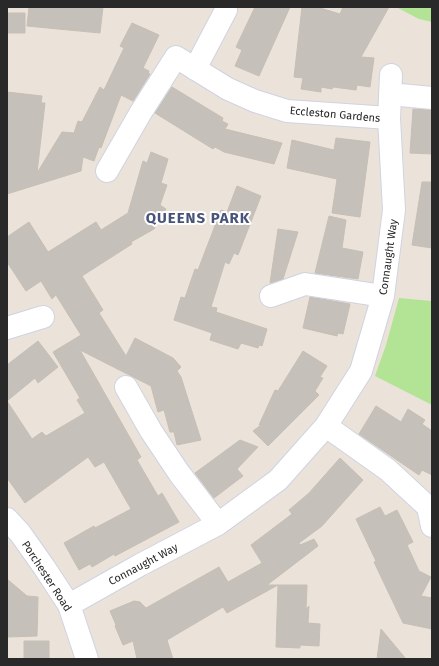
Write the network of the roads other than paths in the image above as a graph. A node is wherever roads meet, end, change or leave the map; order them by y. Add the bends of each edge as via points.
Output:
1 (226, 10) dead end
2 (195, 69) junction
3 (432, 98) edge
4 (389, 118) junction
5 (107, 171) dead end
6 (271, 296) dead end
7 (383, 296) junction
8 (43, 317) dead end
9 (7, 328) edge
10 (126, 387) dead end
11 (326, 426) junction
12 (7, 519) edge
13 (218, 524) junction
14 (432, 526) edge
15 (69, 605) junction
16 (87, 659) edge

1 - 2 street
2 - 4 street, Eccleston Gardens via 228,89 287,111
2 - 5 street, Eccleston Gardens via 176,57
3 - 4 street, Connaught Way via 390,85
4 - 7 street, Connaught Way via 394,210
6 - 7 street via 305,284
7 - 11 street, Connaught Way via 361,371
8 - 9 street
10 - 13 street via 151,432
11 - 13 street, Connaught Way via 278,480
11 - 14 street via 388,470 428,507
12 - 15 street, Porchester Road via 20,533
13 - 15 street, Connaught Way
15 - 16 street, Porchester Road

